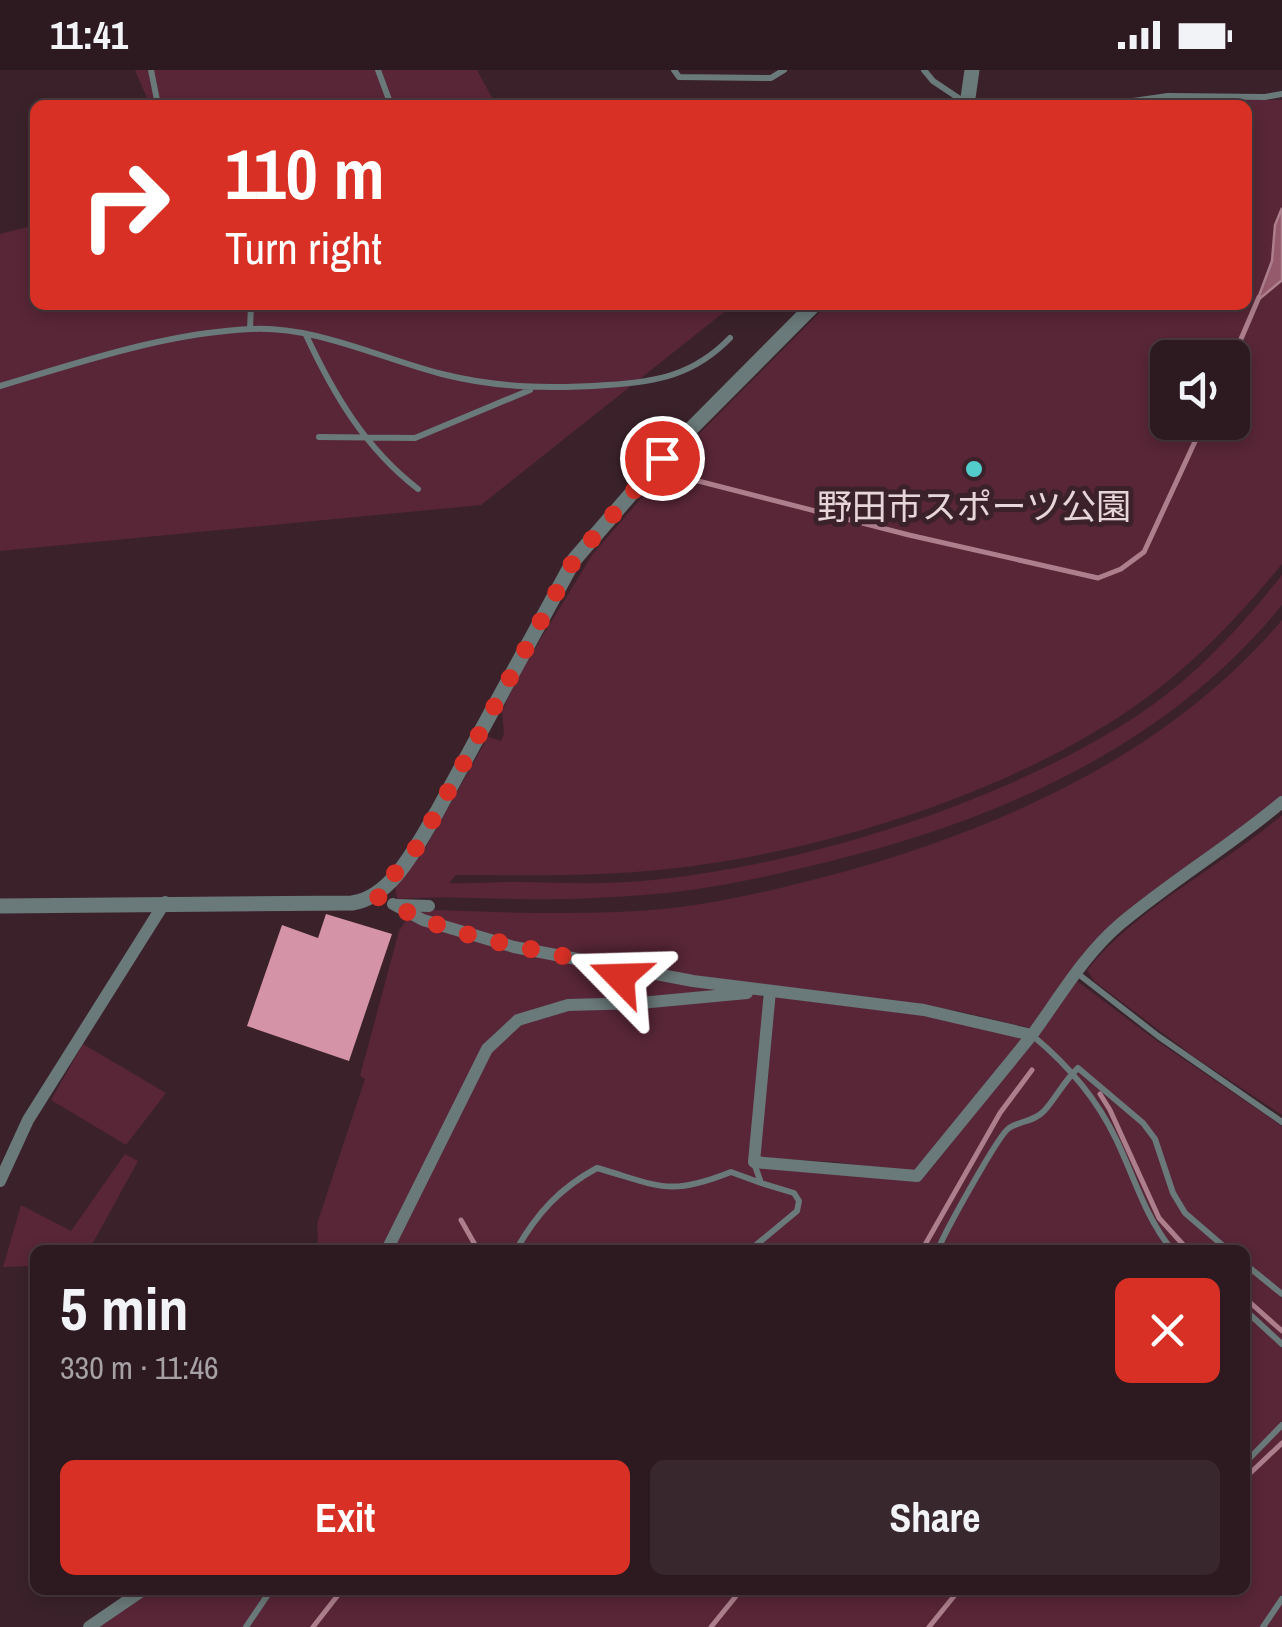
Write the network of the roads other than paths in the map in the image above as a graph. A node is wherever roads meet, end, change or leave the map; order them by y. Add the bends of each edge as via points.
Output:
1 (151, 70) edge
2 (378, 70) edge
3 (674, 70) edge
4 (784, 70) edge
5 (924, 70) edge
6 (972, 70) edge
7 (1282, 94) edge
8 (157, 100) edge
9 (389, 100) edge
10 (961, 100) edge
11 (968, 100) edge
12 (1133, 100) edge
13 (250, 310) edge
14 (809, 310) edge
15 (250, 329) junction
16 (305, 334) junction
17 (730, 338) dead end
18 (0, 386) edge
19 (536, 388) junction
20 (319, 437) dead end
21 (366, 440) junction
22 (418, 489) dead end
23 (1282, 802) edge
24 (376, 896) junction
25 (164, 902) junction
26 (393, 904) junction
27 (0, 906) edge
28 (430, 906) dead end
29 (615, 967) junction
30 (1077, 973) junction
31 (770, 991) junction
32 (615, 1004) junction
33 (1032, 1035) junction
34 (1072, 1073) junction
35 (1282, 1122) edge
36 (754, 1162) junction
37 (0, 1181) edge
38 (761, 1183) junction
39 (389, 1245) edge
40 (519, 1245) edge
41 (756, 1245) edge
42 (940, 1245) edge
43 (1168, 1245) edge
44 (1222, 1245) edge
45 (1250, 1268) edge
46 (1282, 1294) edge
47 (1250, 1315) edge
48 (1282, 1344) edge
49 (1282, 1425) edge
50 (1250, 1457) edge
51 (136, 1595) edge
52 (268, 1595) edge
53 (1282, 1599) edge
54 (89, 1627) edge
55 (246, 1627) edge
56 (1262, 1627) edge

1 - 8 lane
2 - 9 lane
3 - 4 lane via 679,77 771,78
5 - 10 lane
6 - 11 street
7 - 12 lane
13 - 15 lane
14 - 24 street via 662,458 574,560 416,848
15 - 16 lane
15 - 18 lane via 80,360
16 - 19 lane via 443,374
16 - 21 lane
17 - 19 lane via 699,365 663,379
19 - 21 lane via 428,434
20 - 21 lane
21 - 22 lane
23 - 30 street via 1117,926
24 - 25 street via 352,903
24 - 26 street
25 - 27 street
25 - 37 street via 28,1120
26 - 28 street
26 - 29 street via 479,938
29 - 31 street
29 - 32 street
30 - 33 street
30 - 35 lane
31 - 32 street
31 - 33 street via 924,1010
31 - 36 street
32 - 39 street via 550,1008 518,1020 498,1038
33 - 34 lane
33 - 36 street via 917,1176
34 - 42 lane via 1040,1116 996,1141
34 - 43 lane via 1098,1105
34 - 44 lane via 1078,1068 1142,1123 1184,1212
36 - 38 lane
38 - 40 lane via 731,1172 666,1189 598,1168 535,1217
38 - 41 lane via 794,1193 798,1201 797,1211
45 - 46 lane
47 - 48 lane
49 - 50 lane
51 - 54 street
52 - 55 lane
53 - 56 lane

